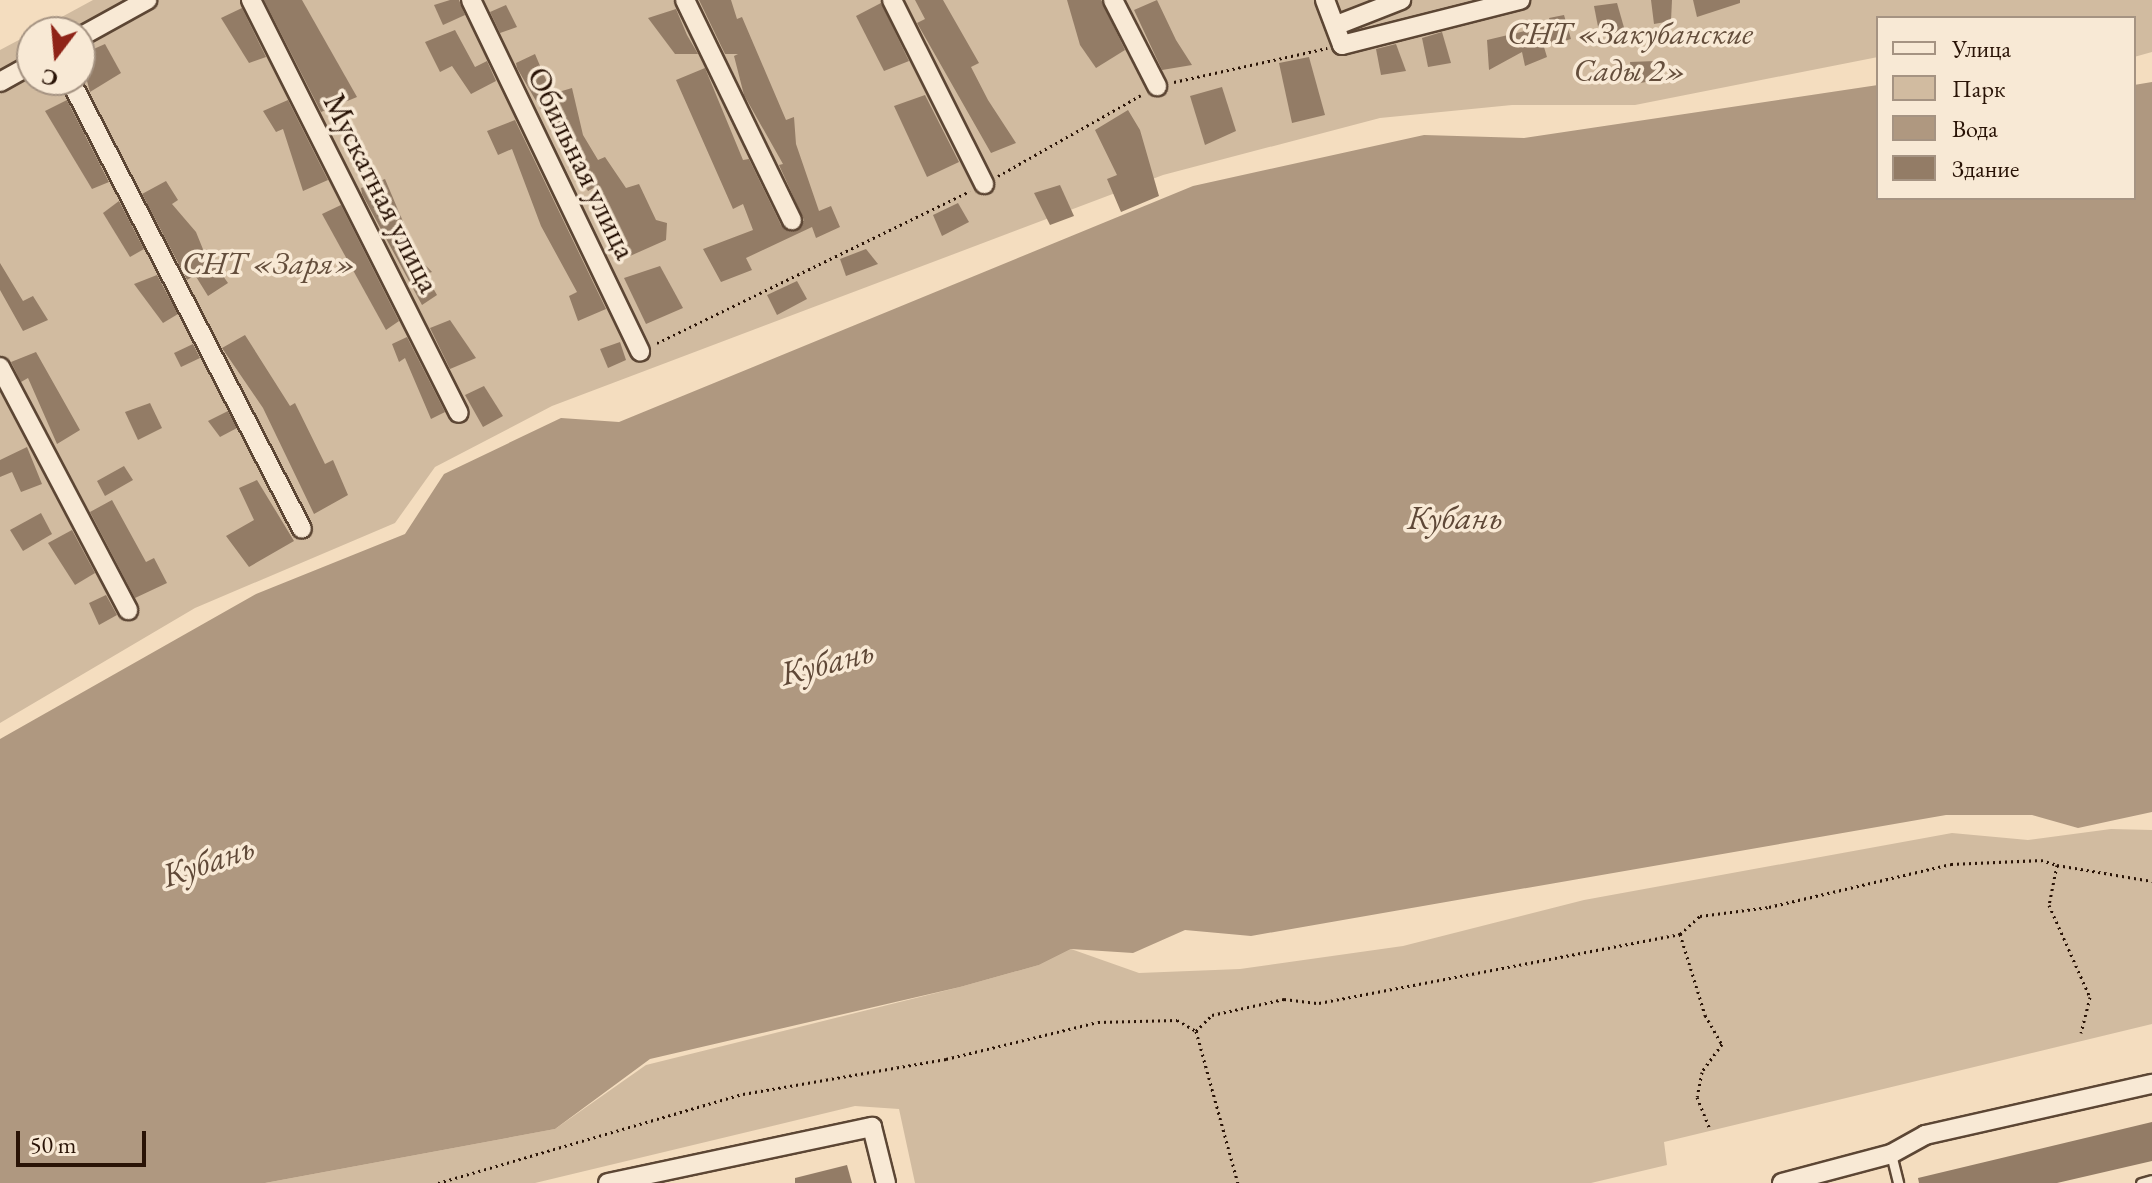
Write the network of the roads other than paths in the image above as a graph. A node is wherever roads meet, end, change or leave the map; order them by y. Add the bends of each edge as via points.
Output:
1 (147, 0) edge
2 (251, 0) edge
3 (471, 0) edge
4 (685, 0) edge
5 (892, 0) edge
6 (1113, 0) edge
7 (1325, 0) edge
8 (1401, 0) edge
9 (1519, 0) edge
10 (1337, 25) junction
11 (96, 28) edge
12 (1157, 86) dead end
13 (78, 96) edge
14 (984, 184) dead end
15 (792, 220) dead end
16 (640, 351) dead end
17 (0, 367) edge
18 (459, 413) dead end
19 (302, 529) dead end
20 (128, 610) dead end
21 (2152, 1084) edge
22 (1891, 1154) junction
23 (2152, 1180) edge
24 (608, 1183) edge
25 (886, 1183) edge
26 (1782, 1183) edge
27 (1898, 1183) edge
28 (2141, 1183) edge

1 - 11 street
2 - 18 street, Мускатная улица
3 - 16 street, Обильная улица
4 - 15 street
5 - 14 street
6 - 12 street
7 - 10 street
8 - 10 street
9 - 10 street via 1342,45
13 - 19 street
17 - 20 street
21 - 22 street via 1925,1135
22 - 26 street
22 - 27 lane
23 - 28 lane
24 - 25 street via 872,1127

